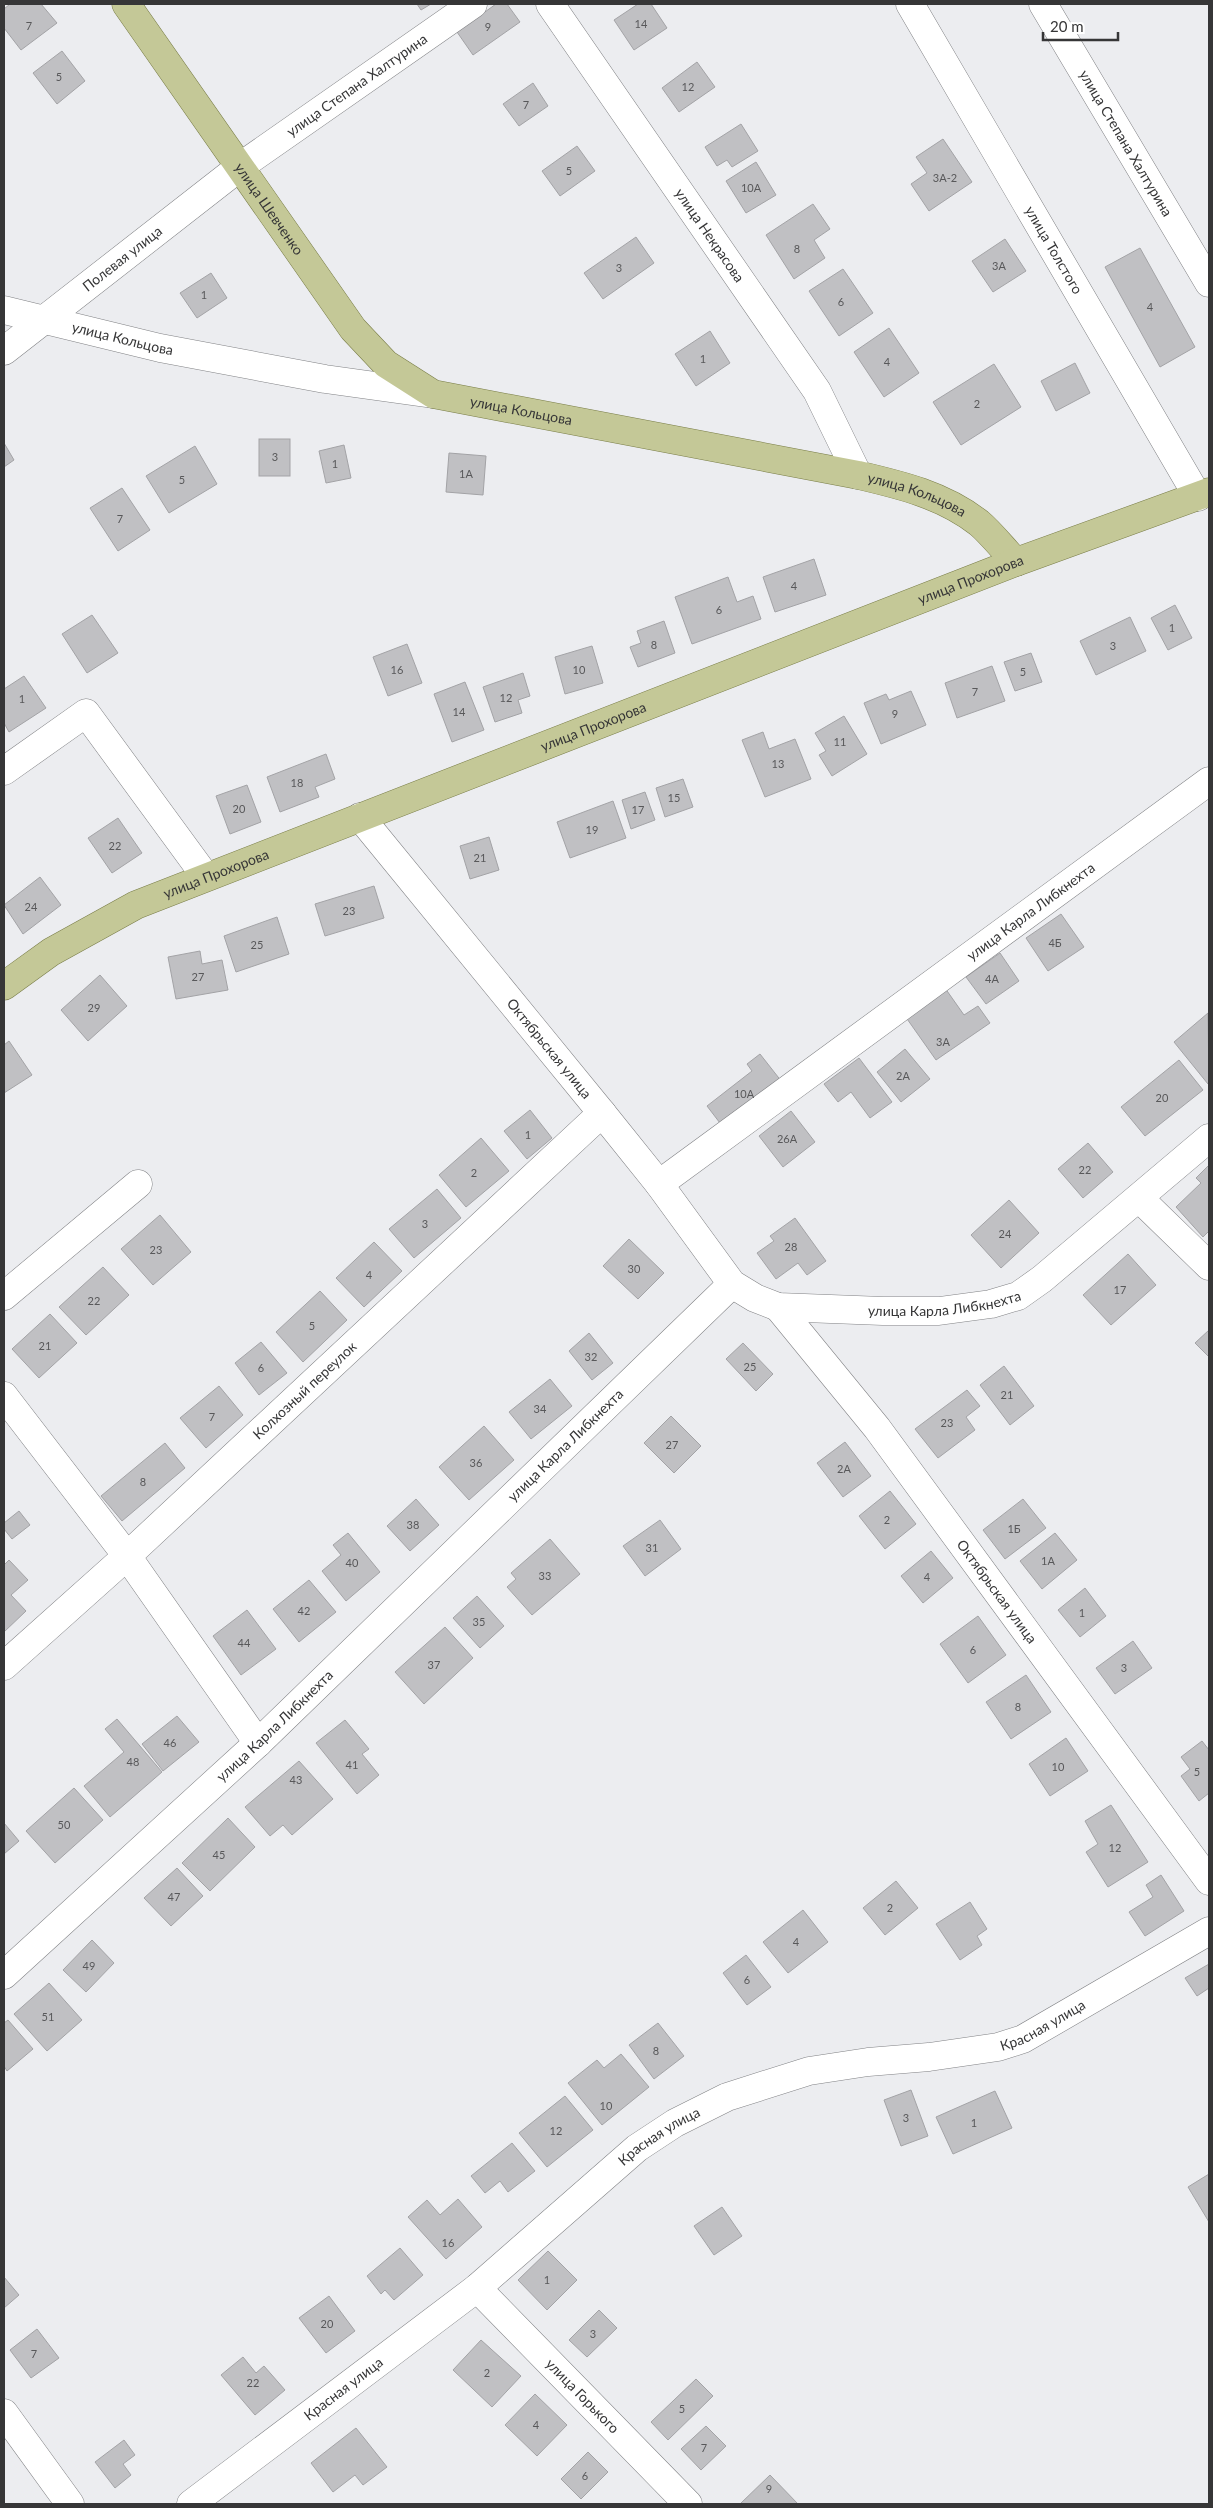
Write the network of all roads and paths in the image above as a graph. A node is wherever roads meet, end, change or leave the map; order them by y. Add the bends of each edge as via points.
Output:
1 (126, 4) edge
2 (473, 4) edge
3 (550, 4) edge
4 (910, 4) edge
5 (1043, 4) edge
6 (241, 166) junction
7 (1209, 283) edge
8 (4, 310) edge
9 (46, 320) junction
10 (4, 351) edge
11 (433, 394) junction
12 (858, 475) junction
13 (1204, 494) edge
14 (1016, 562) junction
15 (4, 771) edge
16 (1209, 781) edge
17 (360, 817) junction
18 (206, 878) junction
19 (4, 986) edge
20 (602, 1113) junction
21 (1209, 1138) edge
22 (138, 1184) dead end
23 (659, 1184) junction
24 (1139, 1198) junction
25 (1209, 1266) edge
26 (732, 1284) junction
27 (4, 1296) edge
28 (778, 1306) junction
29 (4, 1396) edge
30 (127, 1556) junction
31 (4, 1666) edge
32 (258, 1743) junction
33 (1209, 1882) edge
34 (1209, 1931) edge
35 (4, 1975) edge
36 (477, 2288) junction
37 (4, 2413) edge
38 (70, 2504) edge
39 (191, 2504) edge
40 (688, 2504) edge

1 - 6 main road, улица Шевченко
2 - 6 street, улица Степана Халтурина
3 - 12 street, улица Некрасова via 817,391
4 - 13 street, улица Толстого
5 - 7 street, улица Степана Халтурина
6 - 9 street, Полевая улица
6 - 11 main road, улица Шевченко via 353,329 386,364
8 - 9 street, улица Кольцова
9 - 10 street, Полевая улица
9 - 11 street, улица Кольцова via 160,348 325,380
11 - 12 main road, улица Кольцова
12 - 14 main road, улица Кольцова via 912,488 951,504 980,524
13 - 14 main road, улица Прохорова
14 - 17 main road, улица Прохорова
15 - 18 street via 86,713
16 - 23 street, улица Карла Либкнехта
17 - 18 main road, улица Прохорова
17 - 20 street, Октябрьская улица
18 - 19 main road, улица Прохорова via 136,905 50,952
20 - 23 street, Октябрьская улица
20 - 30 street, Колхозный переулок
21 - 24 street, улица Карла Либкнехта
22 - 27 street
23 - 26 street, Октябрьская улица
24 - 25 street
24 - 28 street, улица Карла Либкнехта via 1018,1296 966,1309 930,1311
26 - 28 street, улица Карла Либкнехта via 755,1298
26 - 32 street, улица Карла Либкнехта
28 - 33 street, Октябрьская улица via 877,1428
29 - 30 street
30 - 31 street, Колхозный переулок
30 - 32 street
32 - 35 street, улица Карла Либкнехта
34 - 36 street, Красная улица via 1023,2039 998,2047 809,2071 727,2097 675,2123 637,2148
36 - 39 street, Красная улица
36 - 40 street, улица Горького
37 - 38 street

